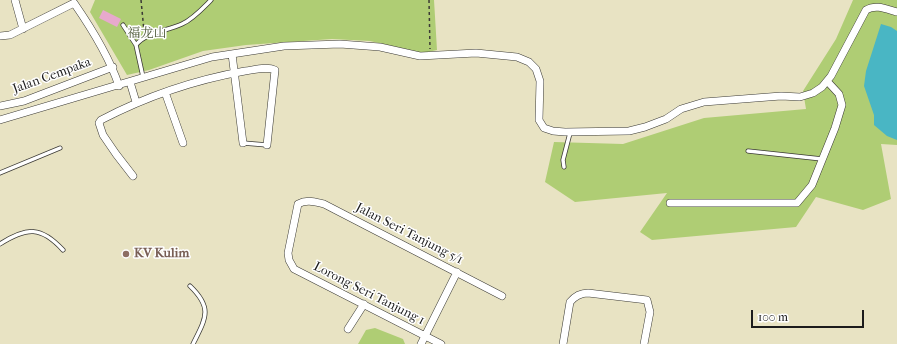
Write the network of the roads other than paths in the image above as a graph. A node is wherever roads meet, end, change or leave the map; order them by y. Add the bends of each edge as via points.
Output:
1 (15, 0) edge
2 (211, 0) edge
3 (897, 12) edge
4 (123, 25) dead end
5 (23, 29) junction
6 (0, 36) edge
7 (136, 45) junction
8 (232, 54) junction
9 (113, 67) junction
10 (235, 73) junction
11 (143, 77) junction
12 (827, 81) junction
13 (130, 82) junction
14 (119, 86) junction
15 (165, 92) junction
16 (136, 102) junction
17 (0, 106) edge
18 (0, 120) edge
19 (570, 132) junction
20 (183, 143) dead end
21 (243, 143) joint
22 (267, 145) joint
23 (60, 148) dead end
24 (748, 151) dead end
25 (822, 158) junction
26 (564, 167) dead end
27 (0, 174) edge
28 (133, 176) dead end
29 (670, 203) dead end
30 (0, 244) edge
31 (63, 250) dead end
32 (290, 262) joint
33 (457, 272) junction
34 (190, 286) dead end
35 (502, 296) dead end
36 (364, 304) junction
37 (348, 329) dead end
38 (425, 336) junction
39 (193, 344) edge
40 (421, 344) edge
41 (441, 344) edge
42 (563, 344) edge
43 (644, 344) edge

1 - 5 street
2 - 7 lane via 198,14 182,24 140,39
3 - 12 street via 880,7 866,10
4 - 7 lane
5 - 6 street
5 - 9 street via 74,3
7 - 11 lane
8 - 10 street
8 - 11 street
8 - 19 street via 284,46 340,44 380,47 429,57 476,53 517,57 529,62 536,69 540,80 539,120 544,128
9 - 14 street
9 - 17 street, Jalan Cempaka via 24,101
10 - 15 street via 202,79
10 - 21 street
10 - 22 street via 261,69 275,70
11 - 13 street
12 - 19 street via 822,87 800,97 704,102 681,109 666,119 629,131
12 - 25 street via 839,94 842,105
13 - 14 street
13 - 16 street
14 - 18 street
15 - 16 street
15 - 20 street
16 - 28 street via 99,123 116,154
19 - 26 lane via 563,160
21 - 22 lane
23 - 27 lane
24 - 25 lane
25 - 29 street via 812,185 797,203
30 - 31 lane via 24,232 37,232 45,234
32 - 33 street, Jalan Seri Tanjung 5/1 via 288,253 298,204 303,201 324,204
32 - 36 street, Lorong Seri Tanjung 1 via 294,269
33 - 35 street, Jalan Seri Tanjung 5/1
33 - 38 street
34 - 39 lane via 205,306 205,318
36 - 37 street
36 - 38 street, Lorong Seri Tanjung 1
38 - 40 street
38 - 41 street, Lorong Seri Tanjung 1
42 - 43 street via 570,302 582,293 646,300 650,312

